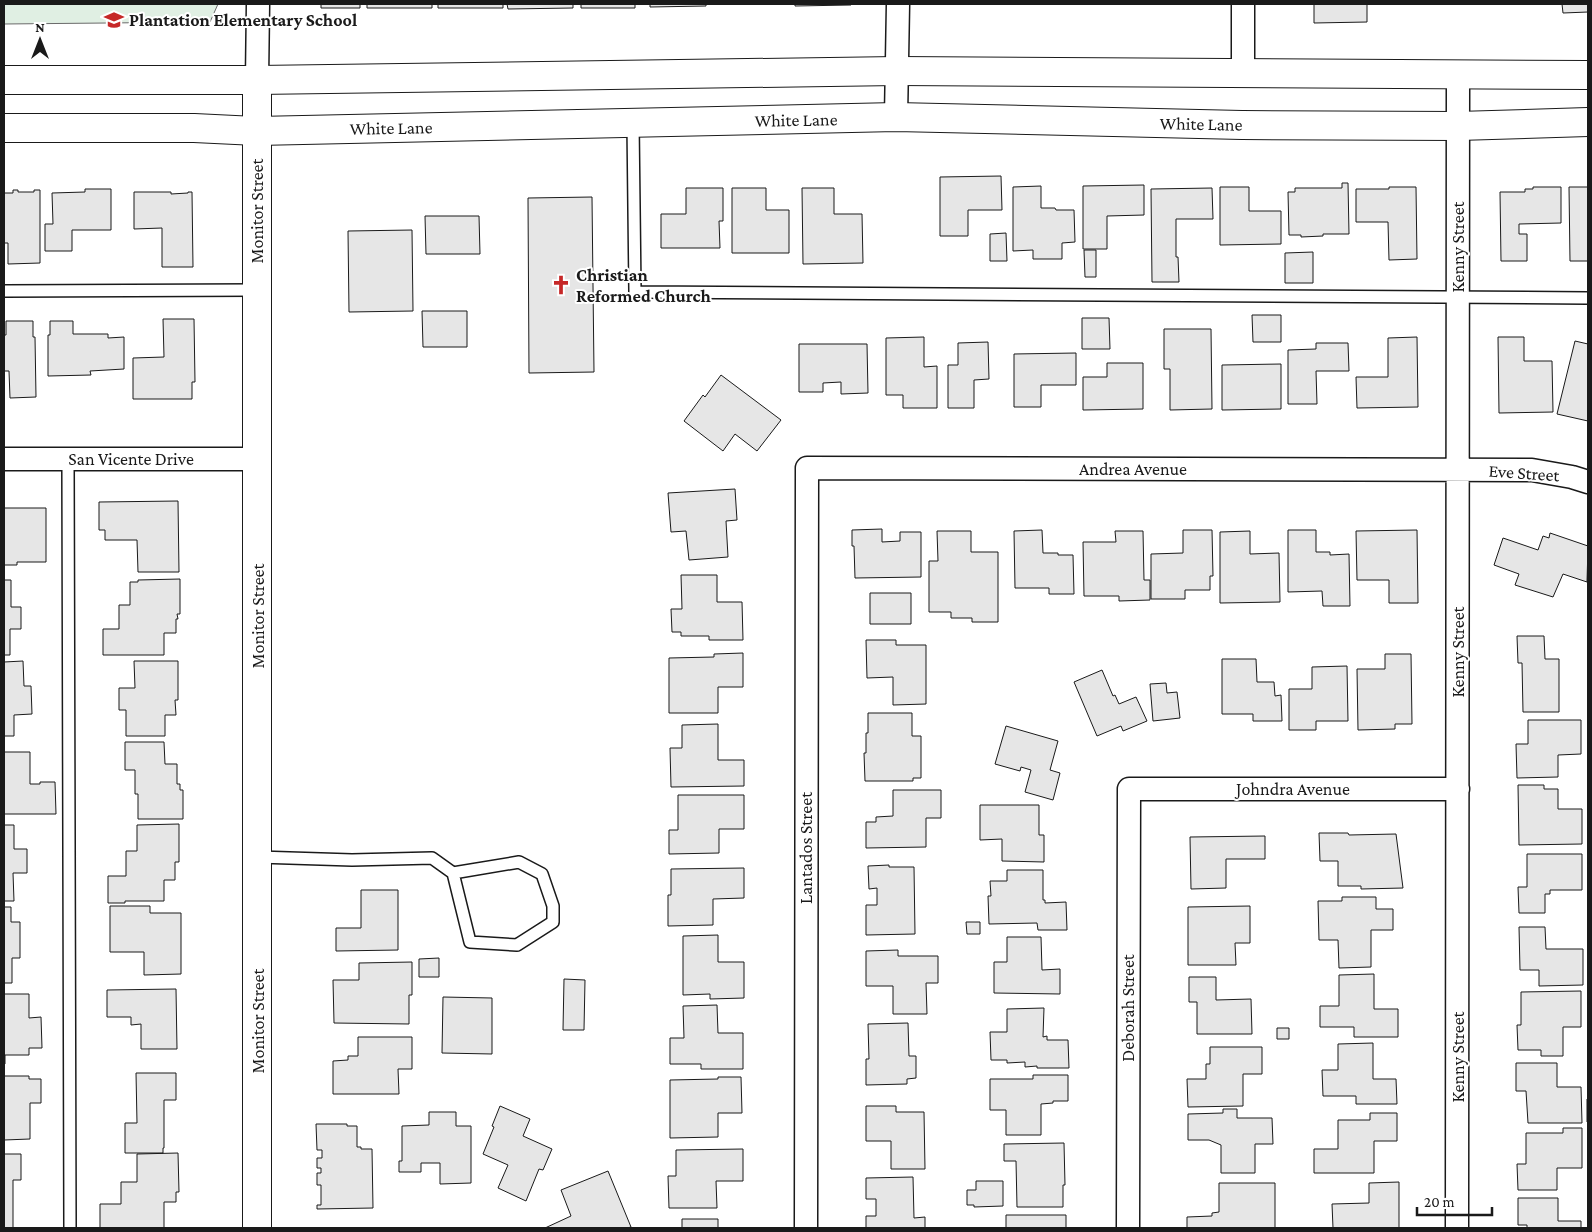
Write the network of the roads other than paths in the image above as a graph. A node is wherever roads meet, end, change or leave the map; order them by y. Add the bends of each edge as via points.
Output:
1 (258, 4) edge
2 (898, 4) edge
3 (1243, 4) edge
4 (898, 71) junction
5 (1243, 73) junction
6 (1458, 75) junction
7 (1588, 75) edge
8 (4, 80) edge
9 (257, 80) junction
10 (896, 118) junction
11 (1588, 122) edge
12 (633, 123) junction
13 (1458, 126) junction
14 (4, 128) edge
15 (257, 131) junction
16 (257, 290) junction
17 (4, 291) edge
18 (1458, 297) junction
19 (1588, 298) edge
20 (258, 458) junction
21 (4, 459) edge
22 (68, 459) junction
23 (807, 468) joint
24 (1458, 469) junction
25 (1588, 482) edge
26 (1129, 789) joint
27 (1458, 789) junction
28 (258, 857) junction
29 (453, 873) junction
30 (70, 1228) edge
31 (257, 1228) edge
32 (806, 1228) edge
33 (1128, 1228) edge
34 (1457, 1228) edge

1 - 9 street, Monitor Street
2 - 4 street
3 - 5 street
4 - 5 main road
4 - 9 main road
4 - 10 street
5 - 6 main road
6 - 7 main road
6 - 13 street, Kenny Street
8 - 9 main road
9 - 15 main road, Monitor Street
10 - 12 main road, White Lane
10 - 13 main road, White Lane
11 - 13 main road, White Lane
12 - 15 main road, White Lane
12 - 18 lane via 635,292
13 - 18 street, Kenny Street
14 - 15 main road, White Lane
15 - 16 main road, Monitor Street
16 - 17 lane
16 - 20 main road, Monitor Street
18 - 19 lane
18 - 24 street, Kenny Street
20 - 22 street, San Vicente Drive
20 - 28 main road, Monitor Street
21 - 22 street, San Vicente Drive
22 - 30 lane
23 - 24 street, Andrea Avenue
23 - 32 street, Lantados Street
24 - 25 street, Eve Street via 1532,470
24 - 27 street, Kenny Street
26 - 27 street, Johndra Avenue
26 - 33 street, Deborah Street
27 - 34 street, Kenny Street
28 - 29 lane via 432,858
28 - 31 main road, Monitor Street
29 - 29 lane via 470,942 517,946 553,922 553,906 542,874 520,862

